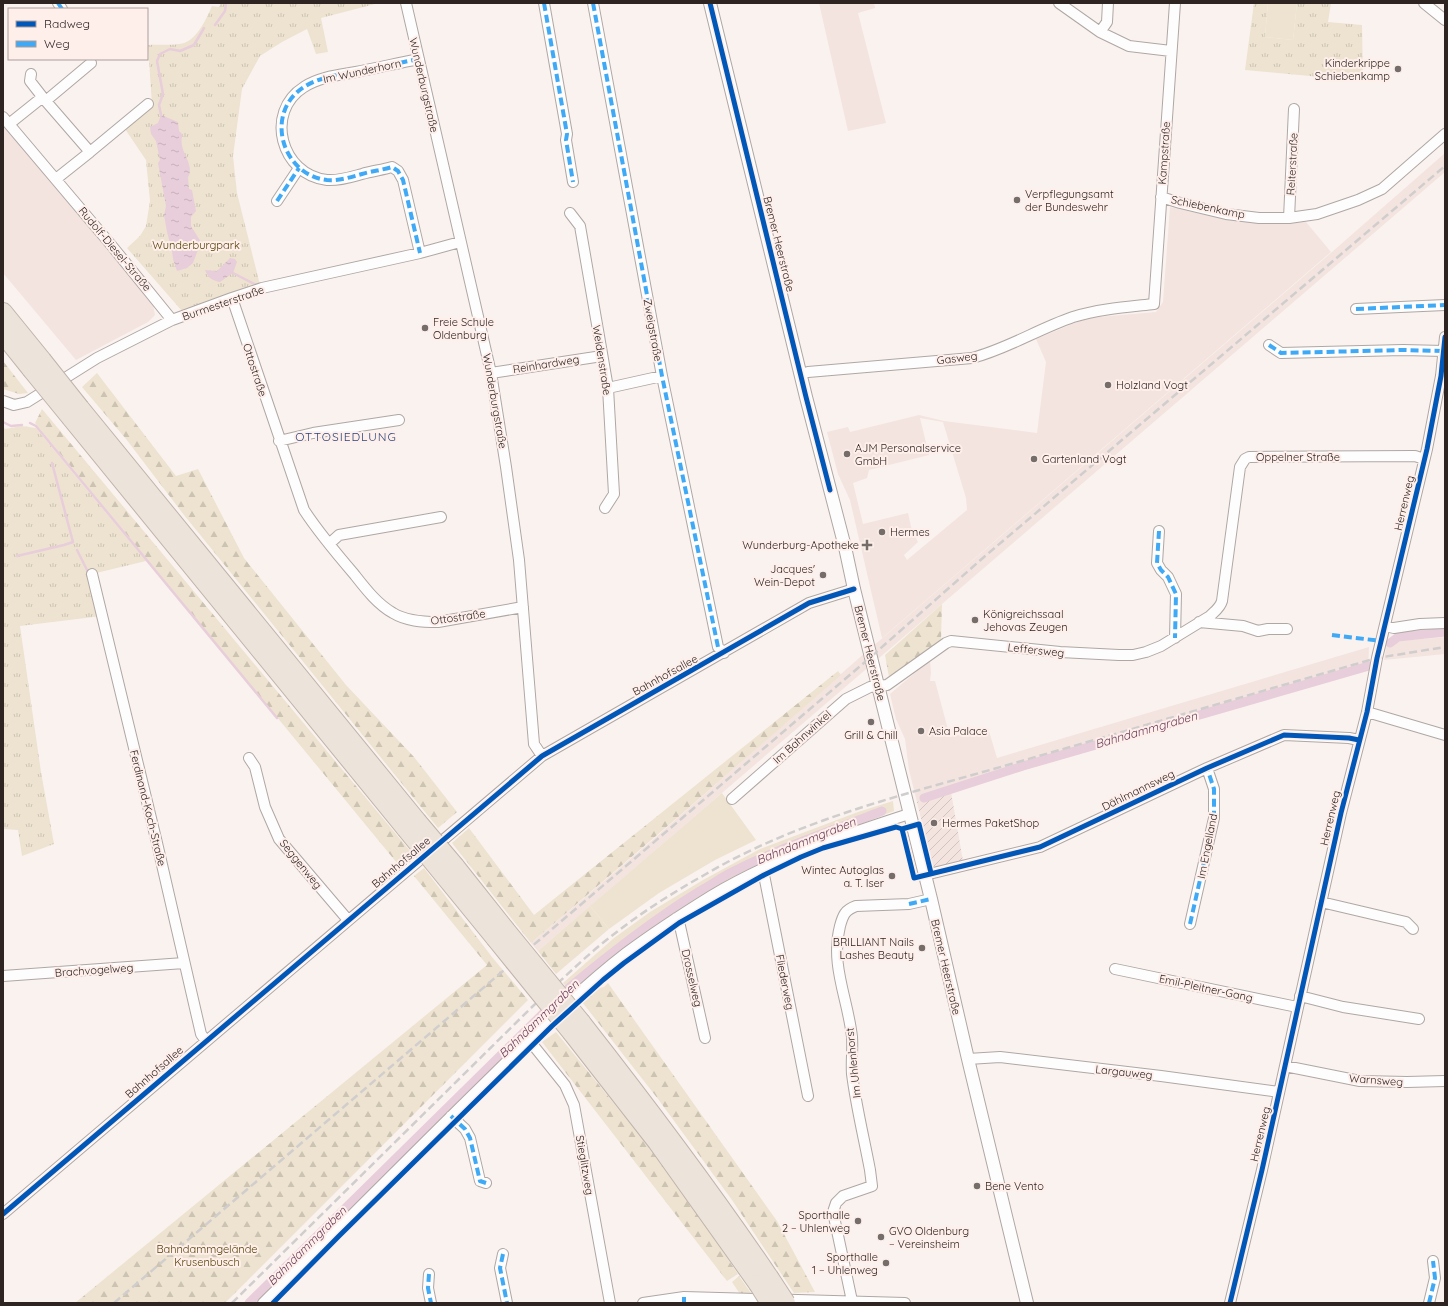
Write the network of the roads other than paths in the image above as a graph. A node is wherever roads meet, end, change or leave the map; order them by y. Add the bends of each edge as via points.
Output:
1 (406, 3) edge
2 (544, 3) edge
3 (593, 3) edge
4 (710, 3) edge
5 (1059, 3) edge
6 (1108, 3) edge
7 (1175, 3) edge
8 (1424, 3) edge
9 (1445, 20) edge
10 (1100, 32) junction
11 (1171, 51) junction
12 (418, 59) junction
13 (92, 63) dead end
14 (31, 74) dead end
15 (44, 99) junction
16 (148, 104) dead end
17 (1294, 109) dead end
18 (6, 120) edge
19 (1445, 134) edge
20 (90, 152) junction
21 (299, 168) junction
22 (56, 179) junction
23 (573, 182) dead end
24 (1161, 197) junction
25 (277, 201) dead end
26 (570, 213) dead end
27 (1289, 218) junction
28 (460, 242) junction
29 (420, 253) junction
30 (232, 298) junction
31 (1154, 304) joint
32 (1445, 305) edge
33 (1356, 309) dead end
34 (3, 312) edge
35 (172, 320) junction
36 (3, 334) edge
37 (1445, 337) edge
38 (1269, 345) dead end
39 (1444, 351) junction
40 (602, 356) junction
41 (37, 365) junction
42 (491, 373) junction
43 (800, 374) junction
44 (662, 376) junction
45 (608, 388) junction
46 (3, 401) edge
47 (399, 420) dead end
48 (279, 441) junction
49 (1424, 459) junction
50 (605, 508) dead end
51 (441, 517) dead end
52 (1159, 532) dead end
53 (329, 544) junction
54 (92, 574) dead end
55 (854, 588) junction
56 (1222, 601) joint
57 (523, 607) junction
58 (1199, 622) junction
59 (1445, 623) edge
60 (1384, 626) junction
61 (1287, 629) dead end
62 (1175, 638) junction
63 (724, 653) junction
64 (878, 686) junction
65 (1367, 712) junction
66 (1445, 735) edge
67 (1359, 740) junction
68 (542, 756) junction
69 (248, 758) dead end
70 (1207, 768) junction
71 (732, 799) dead end
72 (909, 814) junction
73 (761, 869) junction
74 (925, 875) junction
75 (931, 898) junction
76 (1321, 902) junction
77 (676, 918) junction
78 (348, 920) junction
79 (1190, 924) dead end
80 (1413, 929) dead end
81 (184, 963) junction
82 (1115, 969) dead end
83 (3, 976) edge
84 (1300, 996) junction
85 (1297, 1007) junction
86 (1419, 1019) dead end
87 (705, 1038) dead end
88 (529, 1040) junction
89 (206, 1041) junction
90 (968, 1059) junction
91 (1284, 1066) junction
92 (1445, 1081) edge
93 (1279, 1092) junction
94 (808, 1096) dead end
95 (451, 1116) junction
96 (486, 1183) dead end
97 (3, 1214) edge
98 (503, 1254) dead end
99 (1433, 1261) dead end
100 (429, 1274) dead end
101 (764, 1280) junction
102 (684, 1300) edge
103 (269, 1301) edge
104 (852, 1301) junction
105 (431, 1303) edge
106 (507, 1303) edge
107 (610, 1303) edge
108 (643, 1303) edge
109 (770, 1303) edge
110 (786, 1303) edge
111 (905, 1303) edge
112 (1028, 1303) edge
113 (1230, 1303) edge
114 (1429, 1303) edge

1 - 12 street, Wunderburgstraße
2 - 23 street
3 - 44 street, Zweigstraße
4 - 43 street, Bremer Heerstraße
5 - 10 street
6 - 10 street via 1107,22
7 - 11 street, Kampstraße
8 - 9 street
10 - 11 street via 1129,46
11 - 24 street, Kampstraße
12 - 21 street, Im Wunderhorn via 329,77 303,87 295,94 285,108 281,133 285,150
12 - 28 street, Wunderburgstraße
13 - 15 street, Rudolf-Diesel-Straße via 48,99
14 - 15 street via 30,81
15 - 18 street, Rudolf-Diesel-Straße via 38,100
15 - 20 street
16 - 20 street
17 - 27 street, Reiterstraße
18 - 22 street, Rudolf-Diesel-Straße
19 - 27 street, Schiebenkamp via 1375,193 1330,210
20 - 22 street
21 - 25 street
21 - 29 street, Im Wunderhorn via 309,175 328,180 392,167 398,171 403,180
22 - 35 street, Rudolf-Diesel-Straße
24 - 27 street, Schiebenkamp via 1226,214
24 - 31 street, Kampstraße
26 - 40 street, Weidenstraße via 580,226
28 - 29 street, Burmesterstraße
28 - 42 street, Wunderburgstraße
29 - 30 street, Burmesterstraße via 262,288
30 - 35 street, Burmesterstraße
30 - 48 street, Ottostraße
31 - 43 street, Gasweg via 1072,317 990,353 972,358
32 - 33 street
34 - 41 highway
35 - 46 street, Burmesterstraße via 97,358 27,402 14,405
36 - 41 highway
37 - 39 street, Herrenweg
38 - 39 street via 1281,353
39 - 49 street, Herrenweg via 1437,400
40 - 42 street, Reinhardweg
40 - 45 street, Weidenstraße
41 - 101 highway, bridge via 500,934 663,1128 733,1223
42 - 57 street, Wunderburgstraße via 519,560
43 - 55 street, Bremer Heerstraße
44 - 45 street
44 - 63 street, Zweigstraße via 718,646
45 - 50 street, Weidenstraße via 614,494
47 - 48 street via 313,433
48 - 53 street, Ottostraße via 304,510
49 - 56 street, Oppelner Straße via 1415,456 1245,459 1240,467
49 - 60 street, Herrenweg
51 - 53 street via 339,535
52 - 62 street via 1157,563 1168,577 1176,594
53 - 57 street, Ottostraße via 375,598 386,608 407,619 438,622
54 - 81 street, Ferdinand-Koch-Straße
55 - 63 street, Bahnhofsallee via 809,603
55 - 64 street, Bremer Heerstraße
56 - 58 street, Leffersweg via 1217,610
57 - 68 street, Wunderburgstraße via 534,744
58 - 61 street via 1243,626 1258,631
58 - 62 street, Leffersweg
59 - 60 street via 1394,628
60 - 65 street, Herrenweg
62 - 64 street, Leffersweg via 1146,652 1118,655 951,641 946,642 887,685
63 - 68 street, Bahnhofsallee
64 - 71 street, Im Bahnwinkel via 846,698
64 - 72 street, Bremer Heerstraße
65 - 66 street
65 - 67 street, Herrenweg
67 - 70 street, Dählmannsweg via 1284,735
67 - 76 street, Herrenweg
68 - 78 street, Bahnhofsallee
69 - 78 street, Seggenweg via 255,767 265,807 279,839
70 - 74 street, Dählmannsweg via 1040,847
70 - 79 street, Im Engelland via 1214,789 1214,818
72 - 73 street via 822,843
72 - 74 street, Bremer Heerstraße
73 - 77 street
73 - 94 street, Fliederweg
74 - 75 street, Bremer Heerstraße
75 - 90 street, Bremer Heerstraße
75 - 104 street, Im Uhlenhorst via 909,904 848,908 843,916 838,936 837,963 852,1038 852,1075 872,1186 844,1196 836,1203 833,1212
76 - 80 street via 1406,922
76 - 84 street, Herrenweg
77 - 87 street, Drosselweg via 680,926
77 - 88 street via 612,964
78 - 89 street, Bahnhofsallee
81 - 83 street, Brachvogelweg
81 - 89 street, Ferdinand-Koch-Straße via 201,1034
82 - 85 street, Emil-Pleitner-Gang
84 - 85 street, Herrenweg
84 - 86 street via 1343,1007
85 - 91 street, Herrenweg
88 - 95 street
88 - 107 street, Stieglitzweg via 565,1085 574,1105
89 - 97 street, Bahnhofsallee
90 - 93 street, Largauweg via 1000,1057
90 - 112 street, Bremer Heerstraße
91 - 92 street, Warnsweg via 1360,1081
91 - 93 street, Herrenweg
93 - 113 street, Herrenweg
95 - 96 street via 465,1129 470,1138 480,1181
95 - 103 street
98 - 106 street via 500,1268
99 - 114 street via 1435,1278
100 - 105 street
101 - 109 highway, bridge
101 - 110 highway, bridge
102 - 104 street
102 - 108 street
104 - 111 street

